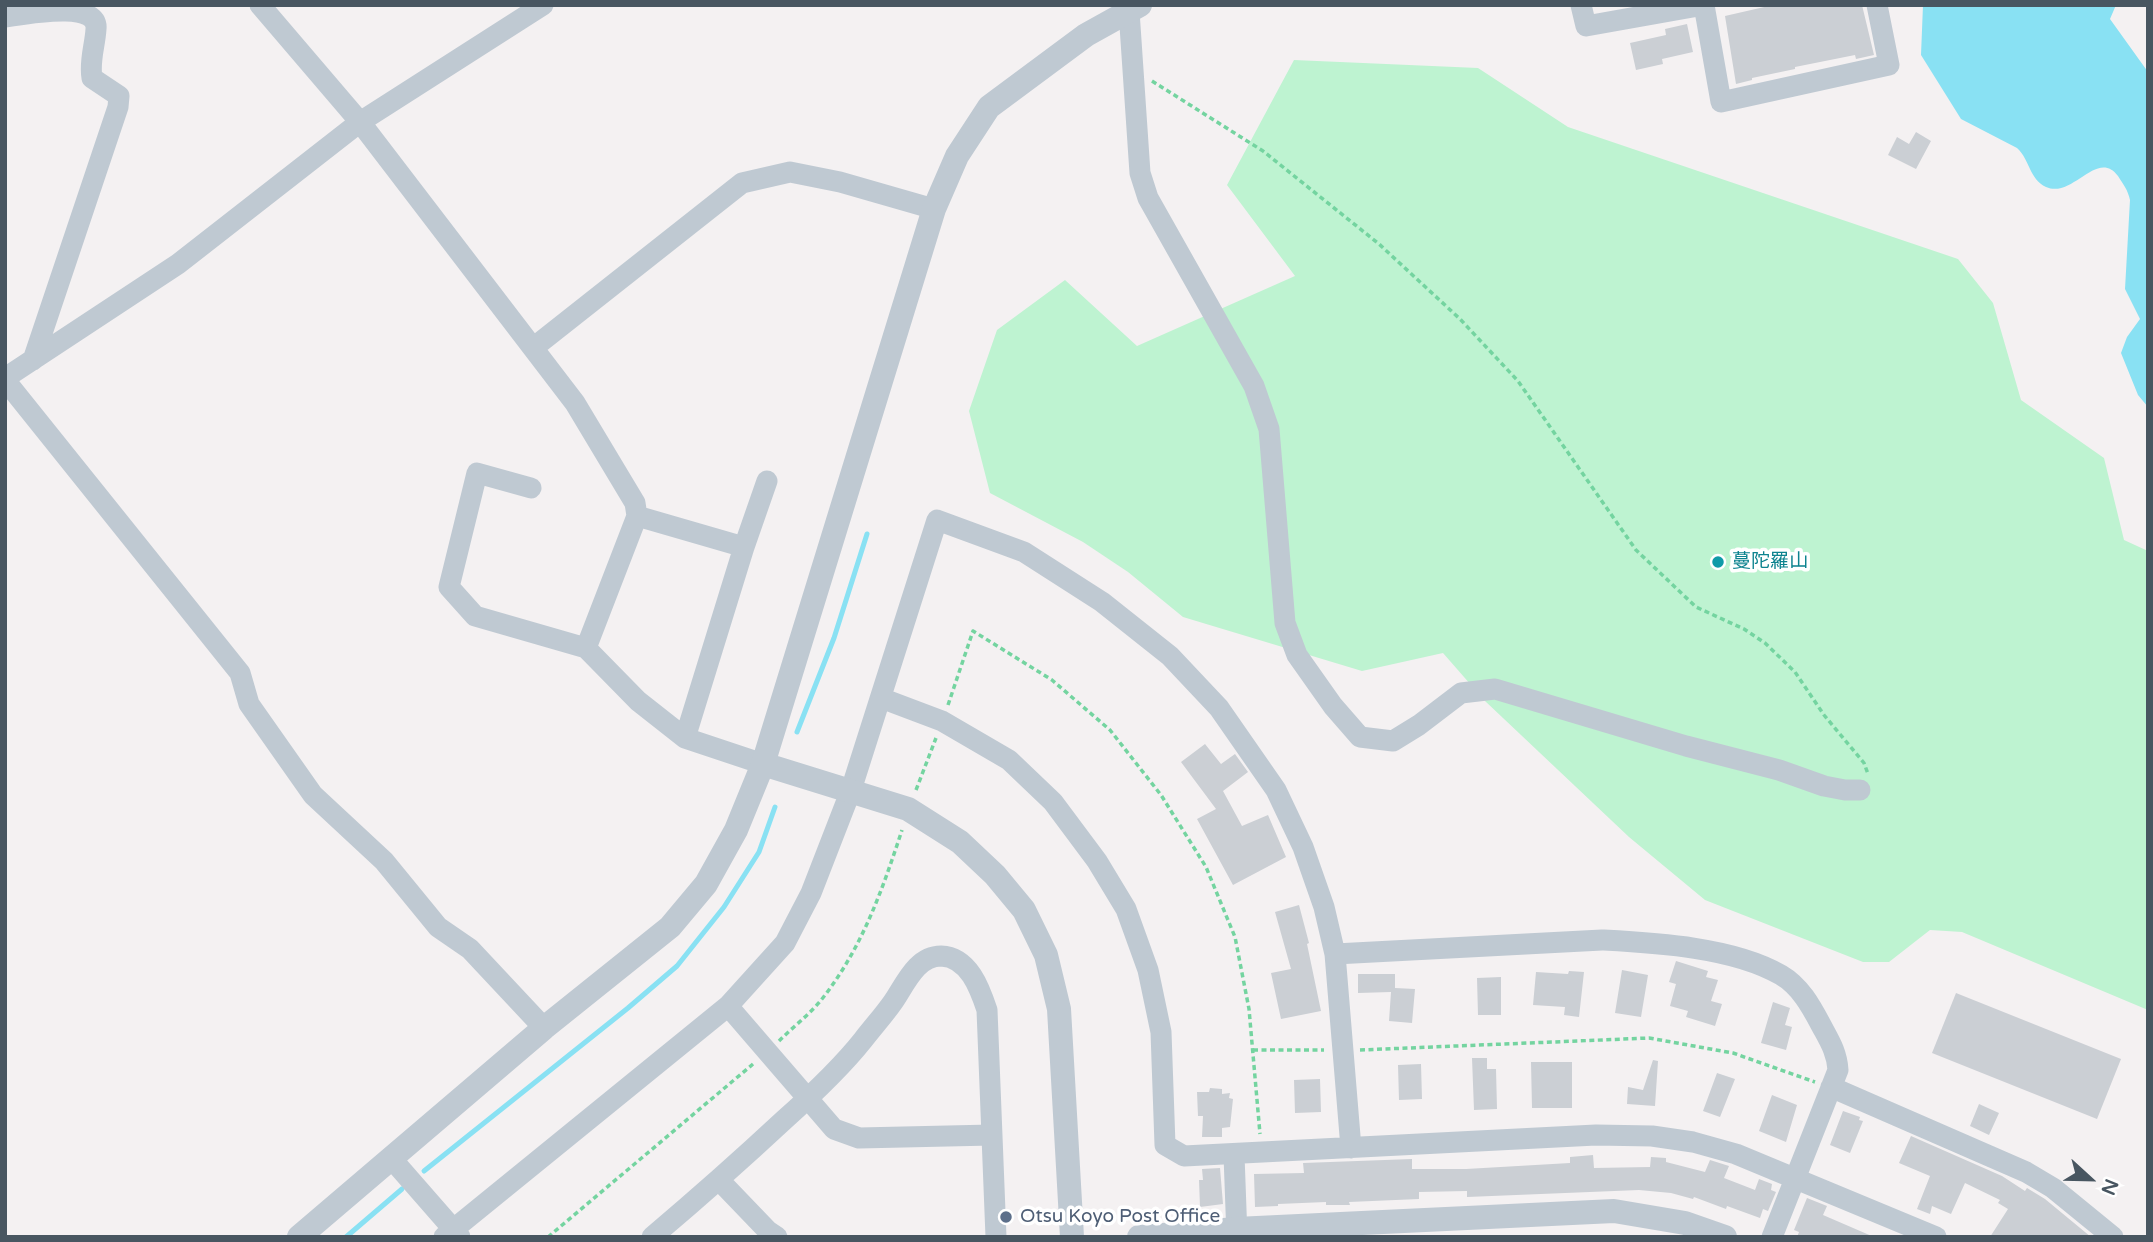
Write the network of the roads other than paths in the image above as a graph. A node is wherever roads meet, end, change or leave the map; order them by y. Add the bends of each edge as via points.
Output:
1 (260, 5) edge
2 (543, 5) edge
3 (1581, 5) edge
4 (1704, 5) edge
5 (1877, 5) edge
6 (1135, 8) edge
7 (100, 11) edge
8 (5, 18) edge
9 (359, 122) junction
10 (934, 209) junction
11 (533, 348) junction
12 (33, 360) junction
13 (5, 379) edge
14 (767, 481) dead end
15 (531, 488) dead end
16 (637, 516) junction
17 (744, 547) junction
18 (586, 648) junction
19 (881, 698) junction
20 (685, 738) junction
21 (763, 764) junction
22 (851, 790) junction
23 (1860, 790) road end
24 (1335, 954) junction
25 (728, 1006) junction
26 (544, 1028) junction
27 (1831, 1087) junction
28 (808, 1098) junction
29 (992, 1135) junction
30 (1351, 1148) junction
31 (1234, 1155) junction
32 (391, 1158) junction
33 (1794, 1178) junction
34 (719, 1180) junction
35 (1236, 1233) edge
36 (453, 1234) edge
37 (1148, 1236) edge
38 (299, 1237) edge
39 (652, 1237) edge
40 (777, 1237) edge
41 (996, 1237) edge
42 (1072, 1237) edge
43 (1725, 1237) edge
44 (1772, 1237) edge
45 (1937, 1237) edge
46 (2113, 1237) edge

1 - 9 street
2 - 9 street
3 - 4 street via 1586,26
4 - 5 street via 1721,102 1889,65
6 - 10 street via 1086,35 989,107 957,156
6 - 23 street via 1133,68 1140,173 1148,198 1254,386 1269,429 1285,623 1297,655 1360,737 1393,741 1461,693 1495,689 1824,786
7 - 8 street via 70,7
7 - 12 street via 92,78 119,96 118,107
9 - 11 street
9 - 12 street via 178,264
10 - 11 street via 790,172 742,183
10 - 21 street
11 - 16 street via 575,403 635,503
12 - 13 street
13 - 26 street via 240,673 248,705 313,795 384,862 438,927 470,949
14 - 17 street
15 - 18 street via 477,473 449,587 475,615
16 - 17 street
16 - 18 street
17 - 20 street
18 - 20 street via 638,701
19 - 22 street
19 - 24 street via 937,520 1024,551 1102,602 1170,656 1219,708 1276,790 1303,847
19 - 31 street via 942,721 1009,760 1053,802 1126,909 1148,970 1161,1032 1165,1145 1184,1156
20 - 21 street
21 - 22 street
21 - 26 street via 736,830 688,906 670,927
22 - 25 street via 811,892 785,943
22 - 42 street via 908,809 960,842 1024,910 1046,955 1059,1009
24 - 27 street via 1602,940 1687,947 1733,957 1781,975 1800,991 1838,1059
24 - 30 street
25 - 28 street
25 - 36 street
26 - 32 street
27 - 33 street
27 - 46 street via 2026,1171
28 - 29 street via 834,1129 859,1138
28 - 29 street via 852,1055 894,1002 906,979 925,961 942,956 960,964 977,980 987,1010
28 - 34 street
29 - 41 street
30 - 31 street
30 - 33 street via 1652,1136 1736,1154
31 - 35 street
32 - 36 street
32 - 38 street
33 - 44 street
33 - 45 street
34 - 39 street
34 - 40 street
35 - 37 street
35 - 43 street via 1614,1211 1685,1223

